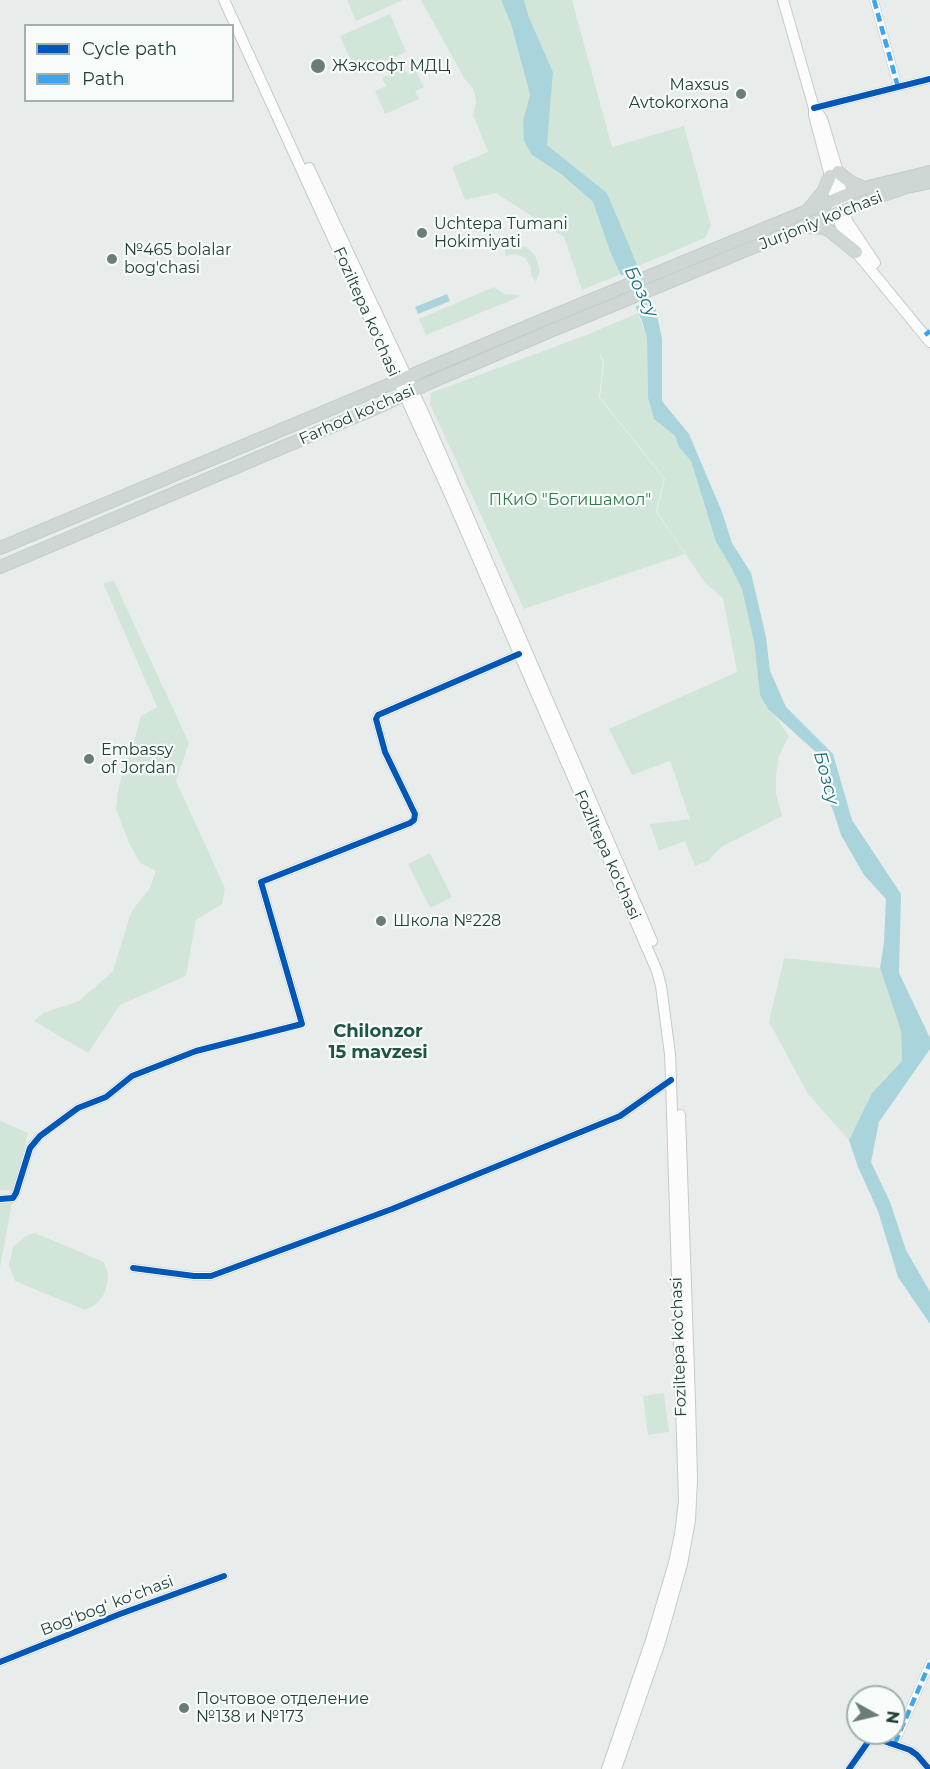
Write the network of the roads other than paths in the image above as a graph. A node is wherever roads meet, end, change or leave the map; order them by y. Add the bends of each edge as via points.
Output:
1 (224, 0) edge
2 (231, 0) edge
3 (783, 0) edge
4 (874, 0) edge
5 (930, 79) edge
6 (898, 87) junction
7 (814, 108) junction
8 (930, 172) edge
9 (834, 174) junction
10 (930, 182) edge
11 (864, 188) junction
12 (840, 205) junction
13 (805, 213) junction
14 (802, 228) junction
15 (856, 252) junction
16 (714, 264) joint
17 (928, 336) edge
18 (402, 379) junction
19 (408, 393) junction
20 (0, 548) edge
21 (0, 567) edge
22 (519, 654) junction
23 (675, 1080) junction
24 (0, 1199) edge
25 (133, 1268) dead end
26 (224, 1576) dead end
27 (0, 1662) edge
28 (929, 1666) edge
29 (906, 1718) edge
30 (867, 1745) edge
31 (899, 1745) edge
32 (607, 1769) edge
33 (616, 1769) edge
34 (849, 1769) edge
35 (929, 1769) edge

1 - 18 main road, Foziltepa ko'chasi
2 - 18 main road, Foziltepa ko'chasi
3 - 7 main road
4 - 6 street
5 - 6 street
6 - 7 street
7 - 9 main road via 822,119
8 - 11 main road, Jurjoniy ko'chasi
9 - 11 main road
9 - 12 main road
9 - 13 main road
10 - 12 main road, Jurjoniy ko'chasi
11 - 12 main road, Jurjoniy ko'chasi
12 - 13 main road, Farhod ko'chasi
12 - 14 main road, Jurjoniy ko'chasi
12 - 15 main road via 847,238
12 - 17 main road via 855,236 904,298
13 - 18 main road, Farhod ko'chasi
14 - 15 main road via 824,228
14 - 16 main road, Jurjoniy ko'chasi
15 - 17 main road
16 - 19 main road, Farhod ko'chasi
18 - 19 main road, Foziltepa ko'chasi
18 - 20 main road, Farhod ko'chasi
19 - 21 main road, Farhod ko'chasi
19 - 22 main road, Foziltepa ko'chasi
19 - 23 main road, Foziltepa ko'chasi via 663,968 671,1009
22 - 23 main road, Foziltepa ko'chasi via 657,971
22 - 24 street via 378,715 385,752 415,814 414,820 261,882 302,1024 196,1051 132,1076 106,1097 78,1108 40,1136 30,1148 13,1198
23 - 25 street via 620,1116 392,1209 211,1276
23 - 32 main road, Foziltepa ko'chasi via 682,1520 652,1637
23 - 33 main road, Foziltepa ko'chasi via 688,1346 690,1520 661,1640
26 - 27 street, Bogʻbogʻ koʻchasi
28 - 29 street
30 - 34 street
31 - 35 street via 917,1755

